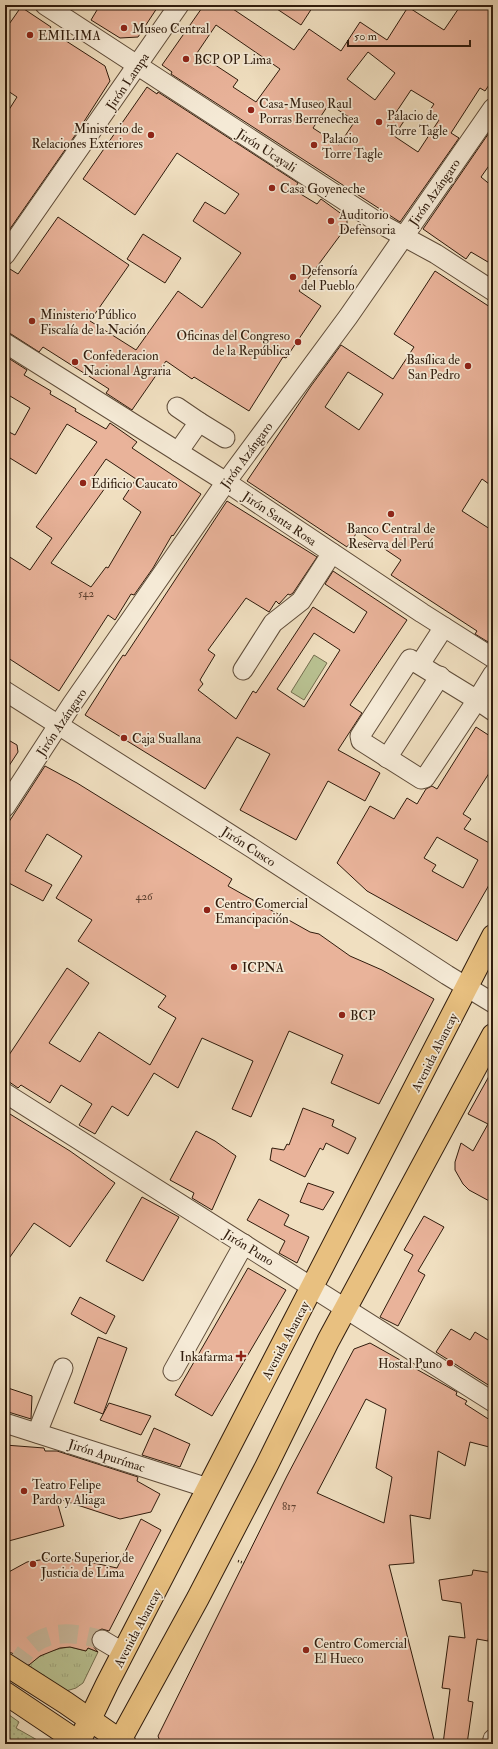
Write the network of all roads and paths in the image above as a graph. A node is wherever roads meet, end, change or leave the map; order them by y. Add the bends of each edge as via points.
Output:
1 (45, 5) edge
2 (179, 5) edge
3 (137, 65) junction
4 (493, 108) edge
5 (403, 236) junction
6 (5, 255) edge
7 (493, 291) edge
8 (5, 343) edge
9 (177, 407) dead end
10 (199, 422) junction
11 (225, 438) dead end
12 (178, 452) junction
13 (226, 482) junction
14 (332, 553) junction
15 (444, 627) junction
16 (493, 658) edge
17 (420, 664) junction
18 (243, 670) dead end
19 (493, 674) edge
20 (440, 676) junction
21 (5, 691) edge
22 (477, 700) junction
23 (493, 711) edge
24 (58, 725) junction
25 (387, 758) junction
26 (5, 807) edge
27 (493, 936) edge
28 (467, 988) junction
29 (493, 1003) edge
30 (493, 1035) edge
31 (5, 1092) edge
32 (244, 1244) junction
33 (313, 1287) junction
34 (346, 1309) junction
35 (63, 1368) dead end
36 (173, 1371) dead end
37 (493, 1402) edge
38 (5, 1423) edge
39 (37, 1433) junction
40 (208, 1488) junction
41 (102, 1640) tunnel mouth
42 (124, 1653) junction
43 (11, 1667) edge
44 (5, 1693) edge
45 (89, 1719) junction
46 (493, 1739) edge
47 (121, 1743) edge
48 (79, 1744) edge
49 (492, 1744) edge

1 - 3 street, Jirón Ucayali
2 - 3 street, Jirón Lampa
3 - 5 street, Jirón Ucayali via 379,223
3 - 6 street, Jirón Lampa
4 - 5 street, Jirón Azángaro
5 - 7 street, Jirón Ucayali
5 - 13 street, Jirón Azángaro via 348,317
8 - 12 street, Jirón Santa Rosa
9 - 10 street
10 - 11 street
10 - 12 street
12 - 13 street, Jirón Santa Rosa
13 - 14 street, Jirón Santa Rosa
13 - 24 street, Jirón Azángaro
14 - 15 street, Jirón Santa Rosa
14 - 18 street via 301,601 273,623
15 - 16 street, Jirón Santa Rosa
15 - 17 street
17 - 20 street
17 - 25 street via 410,659 360,736 361,741
19 - 22 street
20 - 22 street
20 - 25 street
21 - 24 street, Jirón Cusco
22 - 23 street
22 - 25 street via 424,779
24 - 26 street, Jirón Azángaro
24 - 28 street, Jirón Cusco
27 - 28 main road, Avenida Abancay
28 - 29 street, Jirón Cusco
28 - 33 main road, Avenida Abancay
30 - 34 main road
31 - 32 street, Jirón Puno
32 - 33 street, Jirón Puno
32 - 36 street
33 - 34 street, Jirón Puno
33 - 40 main road, Avenida Abancay
34 - 37 street, Jirón Puno
34 - 47 main road
35 - 39 street
38 - 39 street, Jirón Apurímac
39 - 40 street, Jirón Apurímac
40 - 42 main road, Avenida Abancay
41 - 42 street
42 - 45 main road, Avenida Abancay
43 - 45 main road
44 - 48 main road
45 - 47 main road
45 - 48 main road, Avenida Abancay
46 - 49 street

